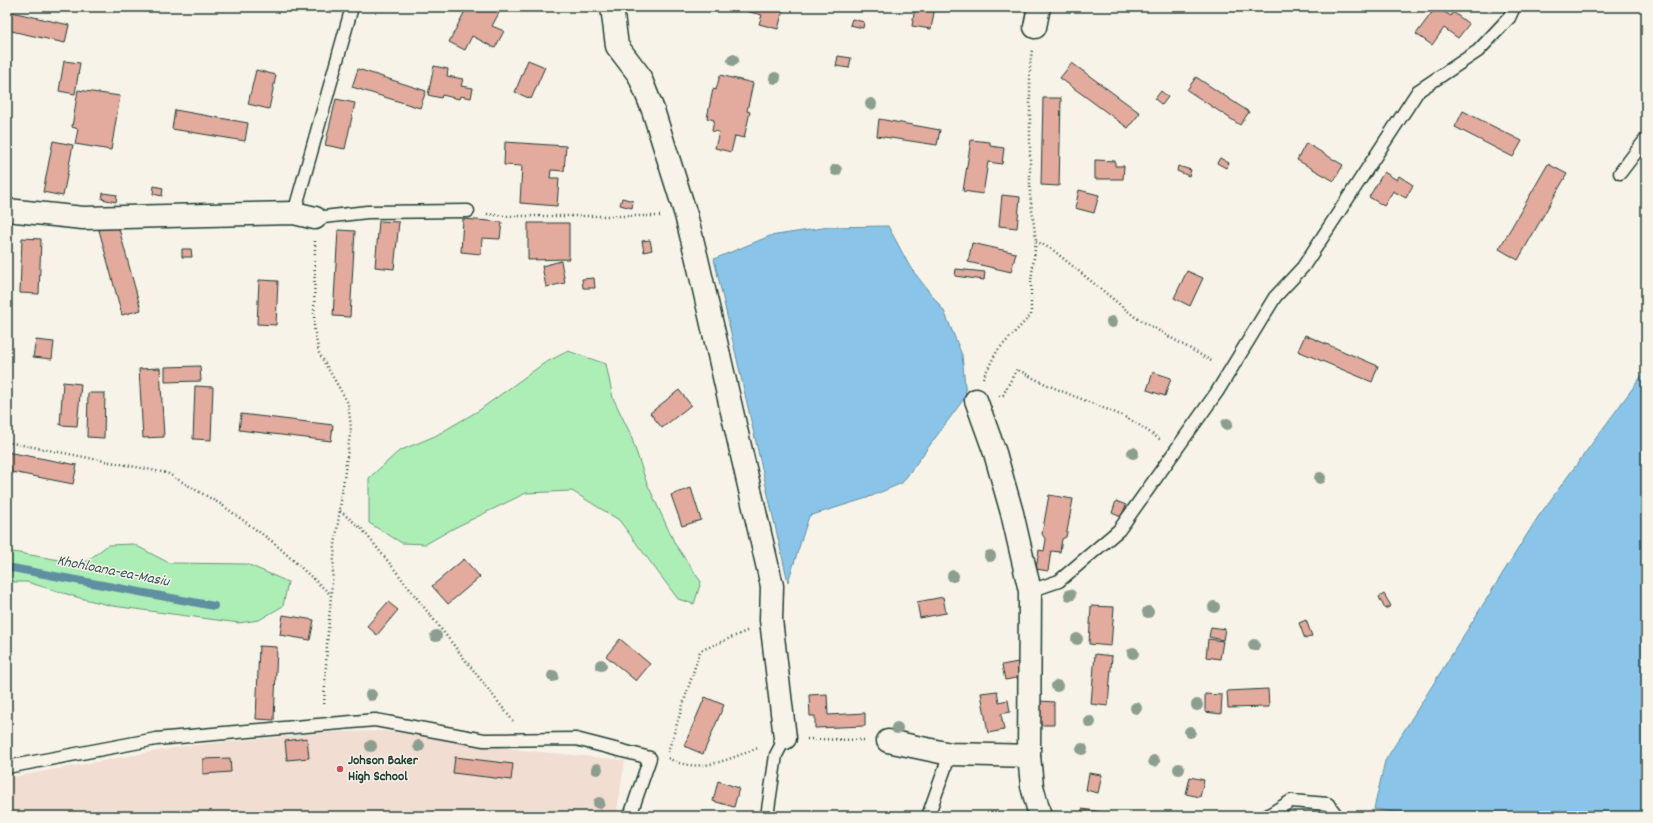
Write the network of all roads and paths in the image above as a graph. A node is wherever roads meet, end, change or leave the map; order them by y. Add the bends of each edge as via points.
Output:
1 (352, 7) edge
2 (612, 7) edge
3 (1514, 7) edge
4 (1037, 17) edge
5 (1646, 139) edge
6 (1620, 173) dead end
7 (7, 210) edge
8 (468, 211) joint
9 (294, 213) junction
10 (686, 215) junction
11 (315, 218) junction
12 (1036, 241) junction
13 (1230, 372) junction
14 (976, 400) junction
15 (7, 442) edge
16 (1175, 449) junction
17 (340, 511) junction
18 (1030, 591) junction
19 (330, 595) junction
20 (771, 620) junction
21 (323, 725) junction
22 (785, 738) junction
23 (522, 739) junction
24 (888, 741) joint
25 (950, 754) junction
26 (1029, 756) junction
27 (7, 767) edge
28 (630, 816) edge
29 (767, 816) edge
30 (928, 816) edge
31 (1040, 816) edge
32 (1266, 816) edge
33 (1337, 816) edge

1 - 9 lane
2 - 10 street via 617,46 639,75 653,110
3 - 13 lane via 1509,18 1478,51 1418,91 1303,267 1275,297
4 - 12 path via 1030,66 1030,195
5 - 6 lane
7 - 9 street via 83,218
8 - 10 path via 505,216
8 - 11 lane via 367,212
9 - 11 street
10 - 20 street via 772,586
11 - 17 path via 314,328 318,353 348,403 351,427
12 - 13 path via 1053,250 1136,317
12 - 14 path via 1031,315 997,351 976,391
13 - 16 lane
14 - 16 path via 1003,395 1017,369 1036,381 1129,419
14 - 18 street via 995,453 1012,513
15 - 19 path via 167,473 222,505 273,542
16 - 18 lane via 1119,530 1059,581
17 - 19 path
17 - 23 path via 361,528 391,565 517,726
18 - 26 street
19 - 21 path
20 - 22 street
20 - 22 path via 700,651 666,757 679,764 712,765
21 - 23 lane via 375,720 484,740
21 - 27 lane via 156,739
22 - 24 path
22 - 29 lane via 776,755
23 - 28 lane via 576,739 650,758
24 - 25 street
25 - 26 street
25 - 30 lane
26 - 31 street via 1032,786
32 - 33 lane via 1291,801 1328,804

